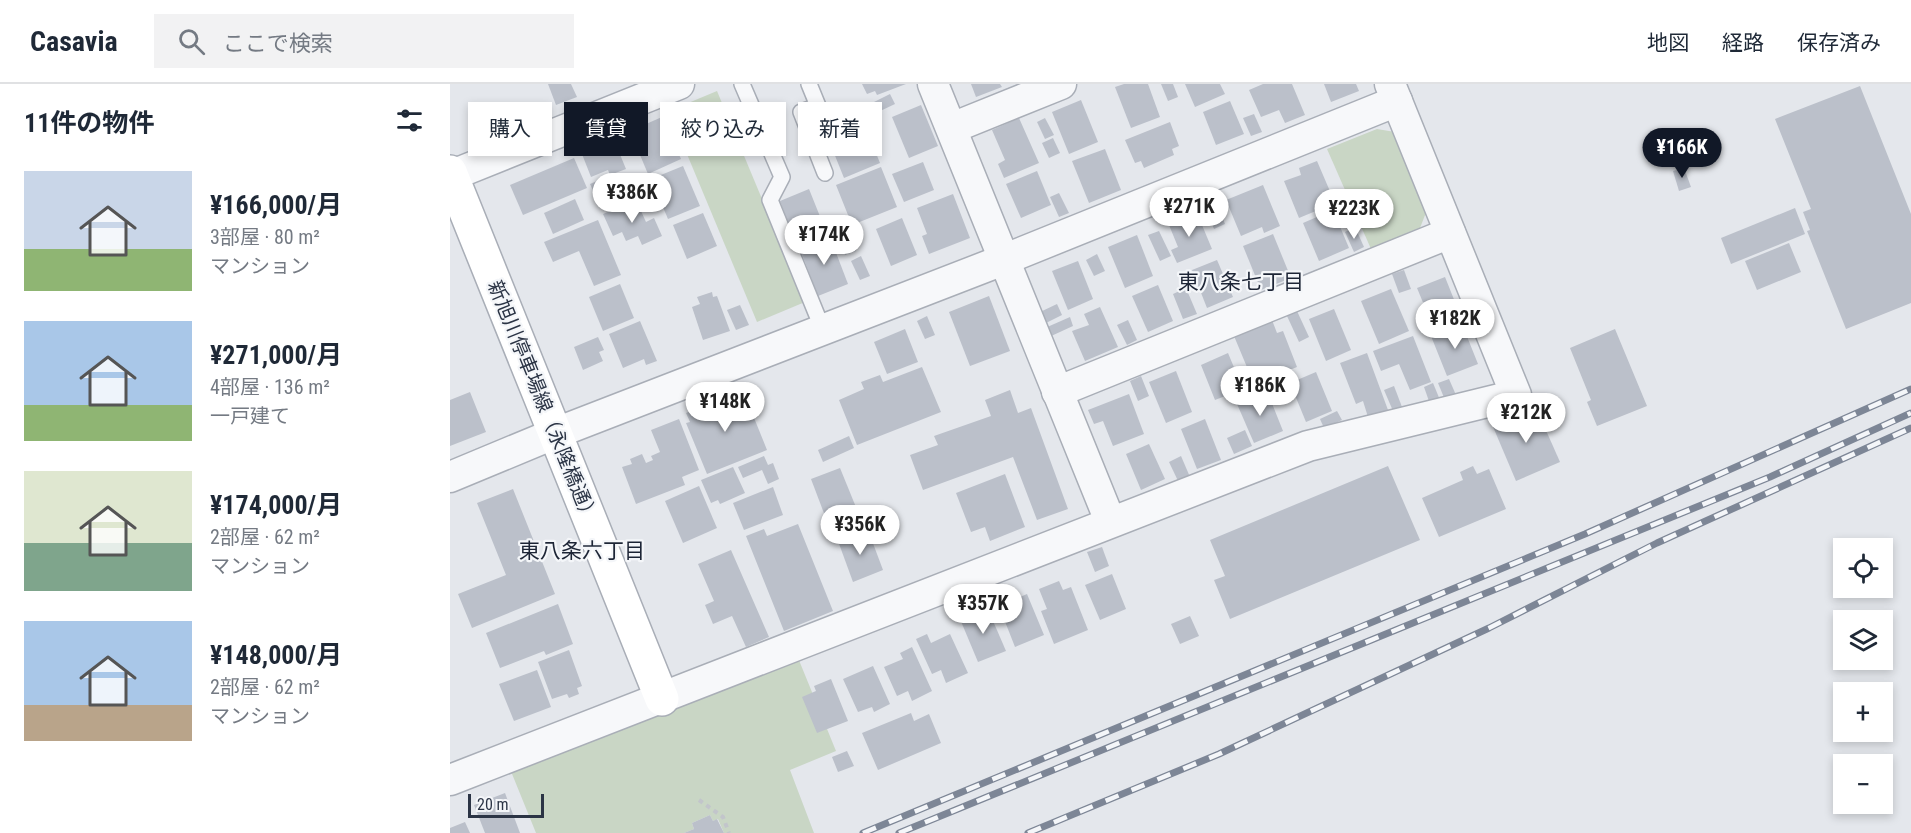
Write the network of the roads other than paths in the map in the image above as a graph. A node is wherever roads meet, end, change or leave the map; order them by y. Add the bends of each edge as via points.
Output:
1 (679, 84) edge
2 (742, 84) edge
3 (809, 84) edge
4 (933, 84) edge
5 (1061, 84) edge
6 (1393, 92) edge
7 (952, 128) junction
8 (825, 173) dead end
9 (450, 175) edge
10 (1450, 233) junction
11 (1003, 260) junction
12 (823, 330) junction
13 (1057, 392) junction
14 (556, 433) junction
15 (450, 477) edge
16 (1110, 521) junction
17 (662, 699) junction
18 (450, 780) edge

1 - 9 street
2 - 12 lane via 782,177 770,200
3 - 8 lane via 818,106 801,112
4 - 7 street
5 - 7 street
6 - 10 street
6 - 11 street
7 - 11 street
9 - 14 main road, 新旭川停車場線（永隆橋通）
10 - 13 street
10 - 16 street via 1516,395 1308,446
11 - 12 street
11 - 13 street
12 - 14 street
13 - 16 street
14 - 15 street
14 - 17 main road, 新旭川停車場線（永隆橋通）
16 - 17 street
17 - 18 street

